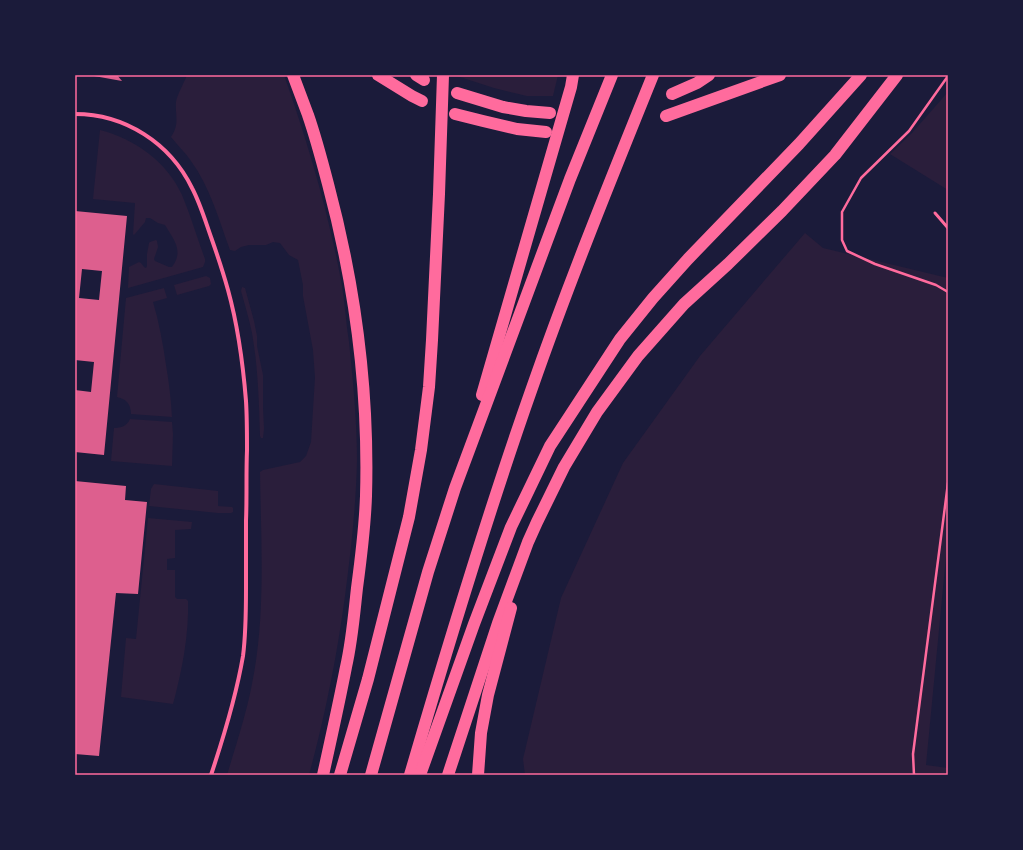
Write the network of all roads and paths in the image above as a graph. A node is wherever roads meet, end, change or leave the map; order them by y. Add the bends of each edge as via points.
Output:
1 (292, 75) edge
2 (378, 75) edge
3 (443, 75) edge
4 (653, 75) edge
5 (709, 75) edge
6 (780, 75) edge
7 (861, 75) edge
8 (897, 75) edge
9 (948, 76) edge
10 (610, 78) edge
11 (572, 81) edge
12 (457, 93) dead end
13 (672, 94) dead end
14 (422, 101) dead end
15 (550, 112) dead end
16 (75, 114) edge
17 (455, 114) dead end
18 (666, 116) dead end
19 (546, 132) dead end
20 (935, 213) dead end
21 (948, 228) edge
22 (948, 292) edge
23 (948, 483) edge
24 (455, 488) junction
25 (528, 542) junction
26 (211, 775) edge
27 (323, 775) edge
28 (340, 775) edge
29 (371, 775) edge
30 (410, 775) edge
31 (420, 775) edge
32 (448, 775) edge
33 (478, 775) edge
34 (914, 775) edge

1 - 27 highway via 308,116 336,213 358,335 365,412 366,496 353,625
2 - 14 highway
3 - 28 highway via 435,297 430,379 421,450 409,517 368,679
4 - 30 highway via 576,268 532,388 462,599
5 - 13 highway
6 - 18 highway
7 - 31 highway via 653,298 620,339 550,446 511,527
8 - 25 highway via 835,155 782,211 684,304 638,356 597,412 568,460
9 - 22 path via 909,131 861,178 842,212 842,240 847,251
10 - 24 highway
11 - 24 highway
12 - 15 highway via 503,107
16 - 26 street via 94,115 129,125 151,138 178,164 197,199 232,306 246,402 245,633 235,694
17 - 19 highway via 517,129
20 - 21 lane
23 - 34 path via 913,754
24 - 29 highway via 428,572
25 - 32 highway via 498,623
25 - 33 highway via 488,695 481,733

